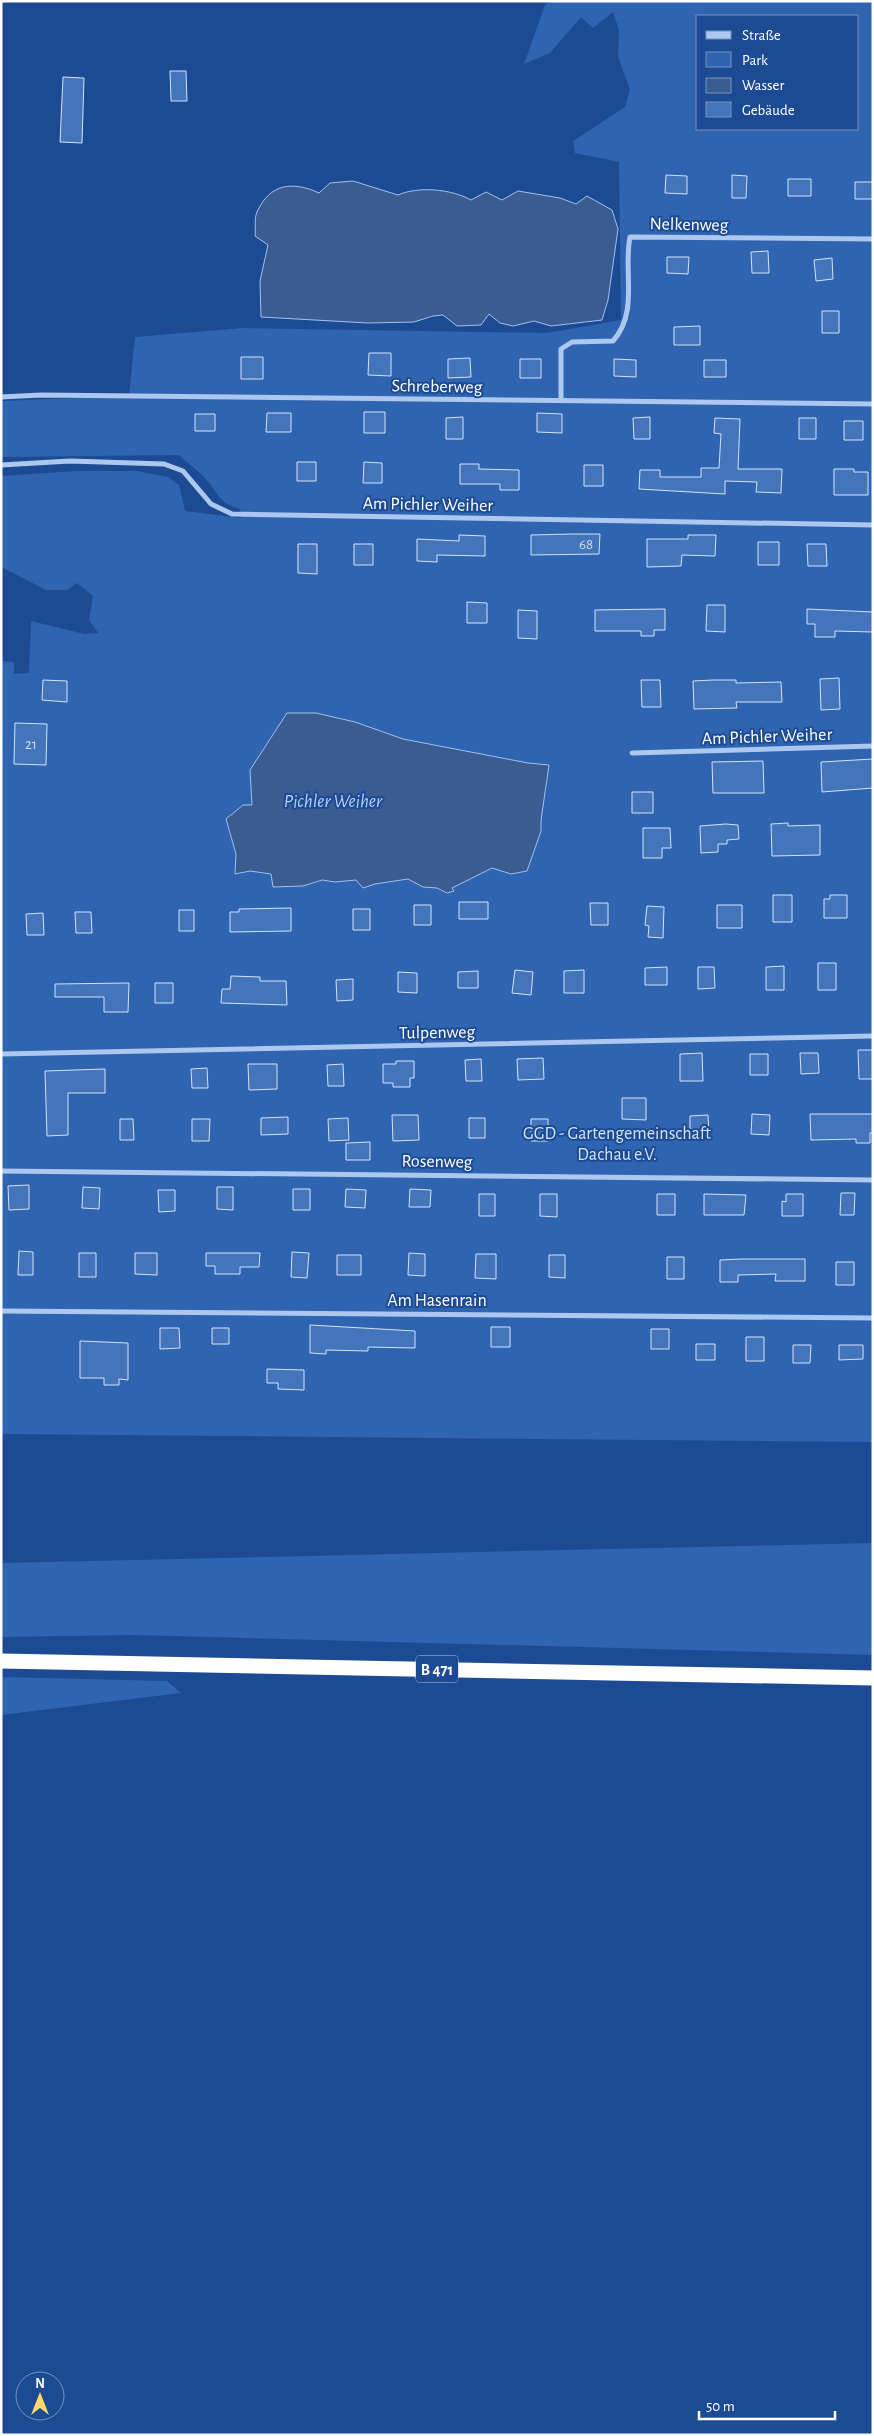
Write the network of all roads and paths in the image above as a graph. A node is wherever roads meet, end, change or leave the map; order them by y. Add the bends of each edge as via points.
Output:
1 (873, 239) edge
2 (1, 397) edge
3 (561, 401) junction
4 (873, 404) edge
5 (1, 465) edge
6 (873, 525) edge
7 (873, 746) edge
8 (632, 753) dead end
9 (873, 1036) edge
10 (1, 1054) edge
11 (1, 1170) edge
12 (873, 1180) edge
13 (1, 1311) edge
14 (873, 1318) edge
15 (1, 1662) edge
16 (873, 1678) edge

1 - 3 street, Nelkenweg via 630,237 627,251 628,316 622,331 614,340 572,342 561,349
2 - 3 street, Schreberweg
3 - 4 street, Schreberweg
5 - 6 street, Am Pichler Weiher via 70,461 164,464 183,471 211,504 232,514
7 - 8 street, Am Pichler Weiher
9 - 10 street, Tulpenweg
11 - 12 street, Rosenweg
13 - 14 street, Am Hasenrain
15 - 16 highway, B 471

